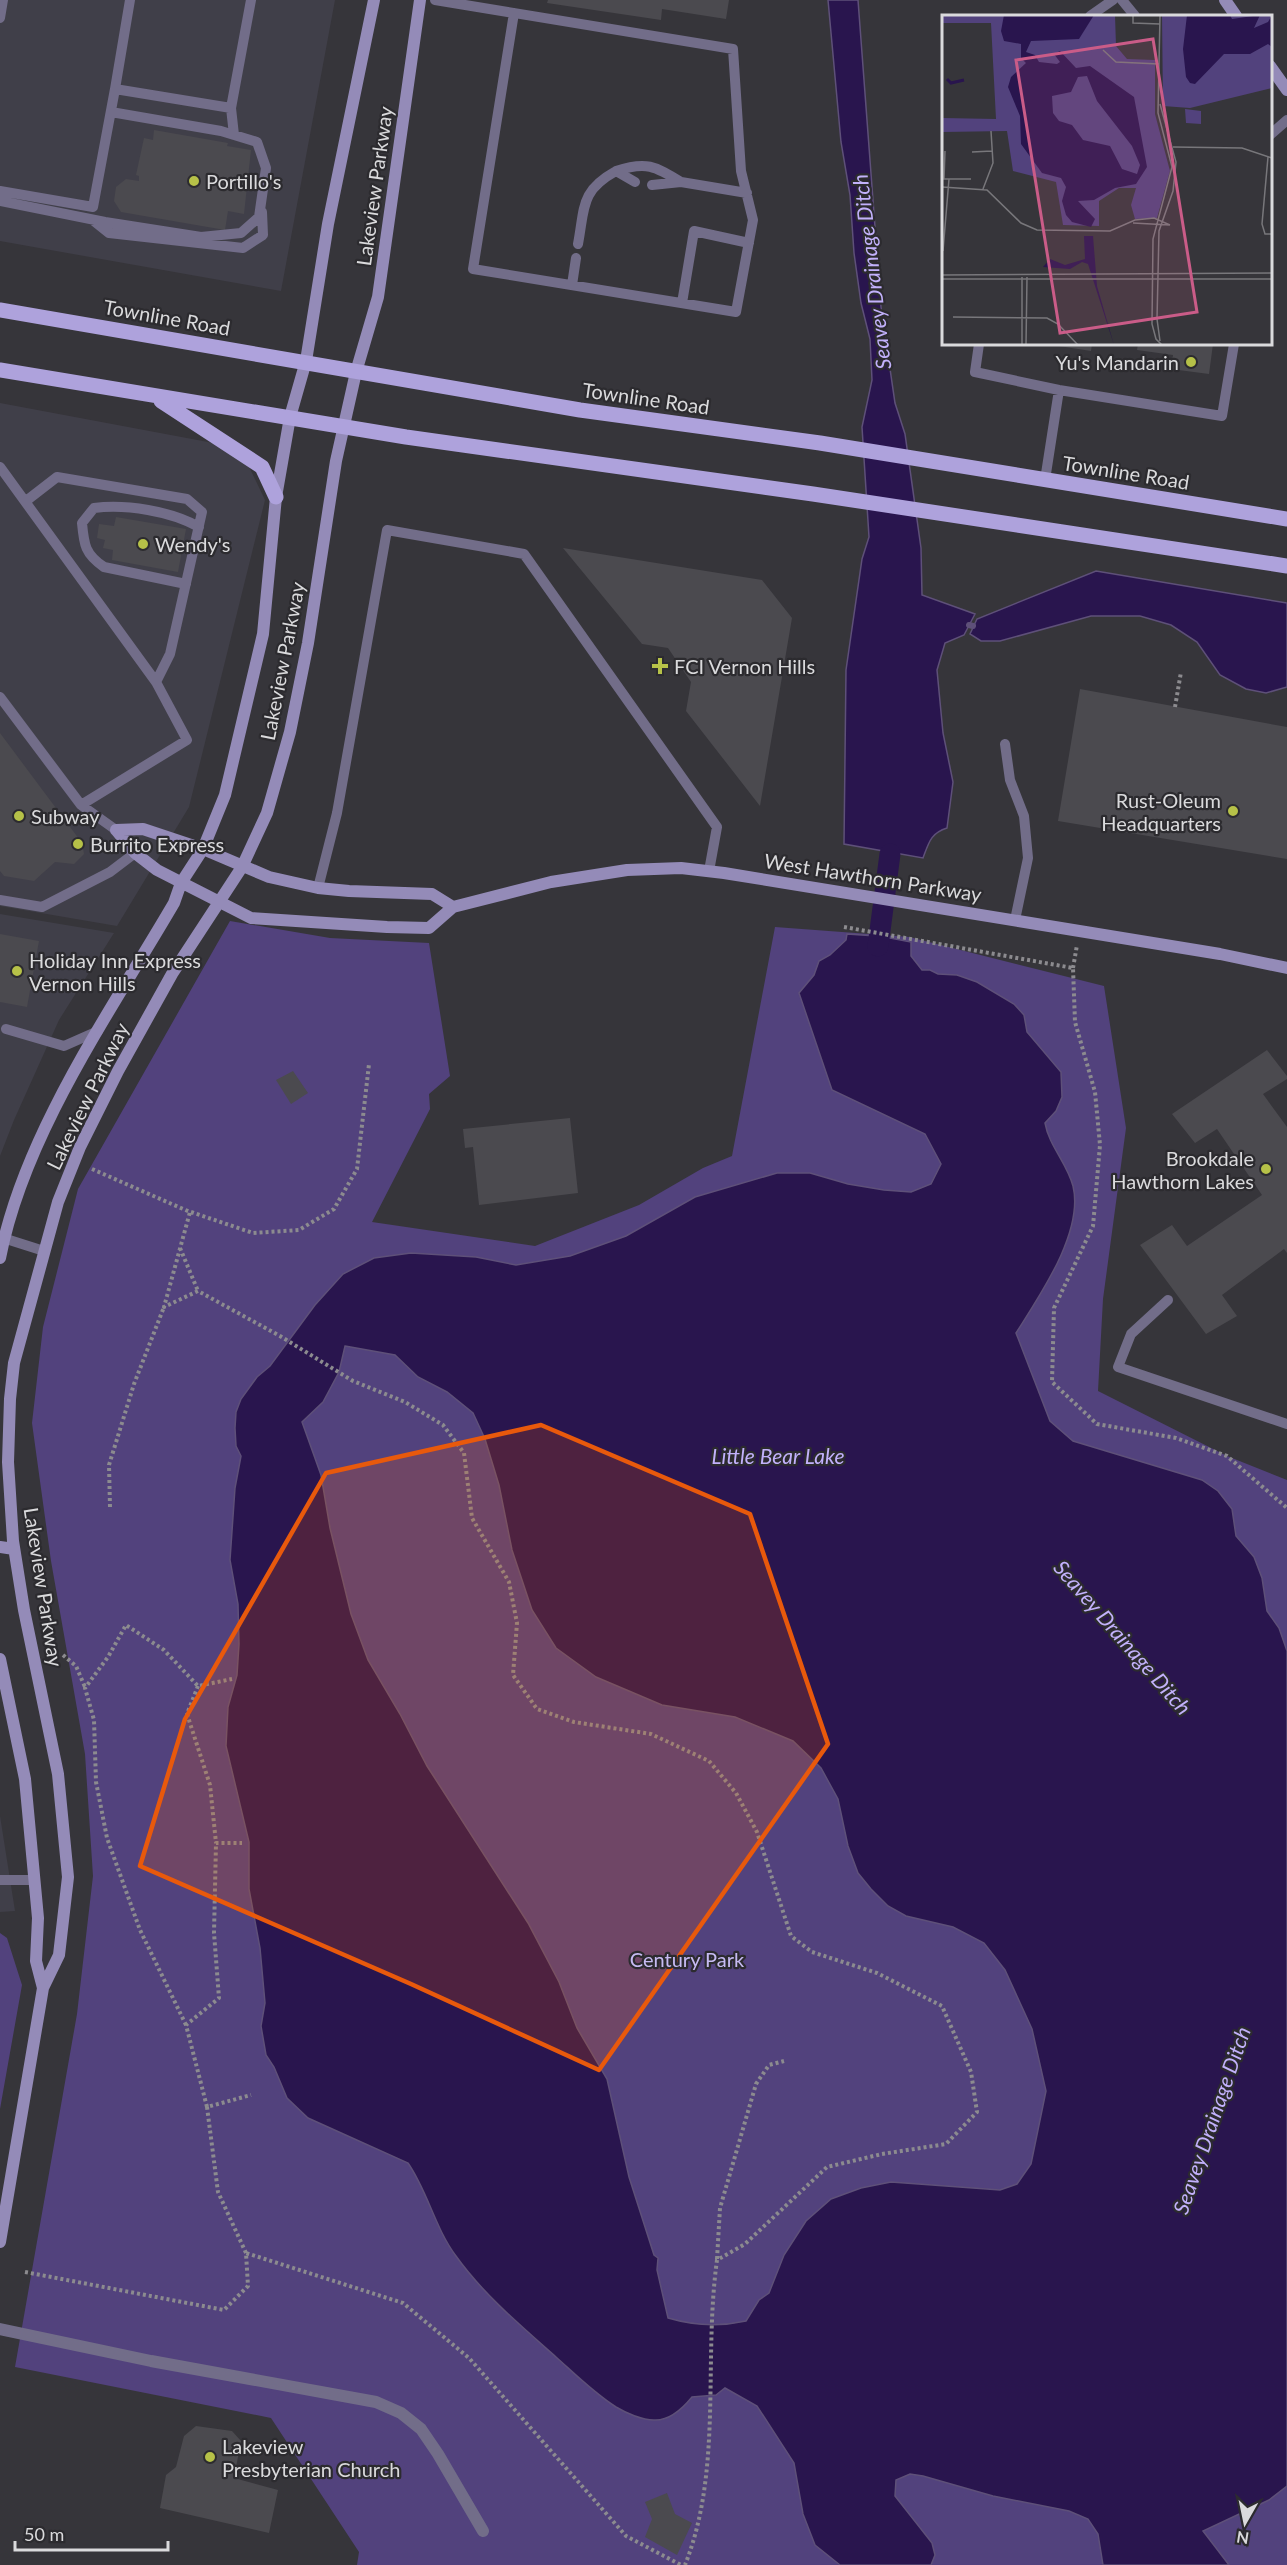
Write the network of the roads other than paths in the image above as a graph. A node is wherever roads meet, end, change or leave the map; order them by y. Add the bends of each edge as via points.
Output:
1 (3, 0) edge
2 (130, 0) edge
3 (251, 0) edge
4 (374, 0) edge
5 (420, 0) edge
6 (435, 0) edge
7 (1113, 0) edge
8 (1122, 0) edge
9 (1225, 0) edge
10 (514, 13) junction
11 (1091, 15) edge
12 (1134, 15) edge
13 (1235, 15) edge
14 (0, 18) edge
15 (1272, 69) edge
16 (115, 89) junction
17 (1287, 90) edge
18 (231, 108) junction
19 (111, 112) junction
20 (1287, 120) edge
21 (1272, 133) edge
22 (234, 135) junction
23 (616, 171) junction
24 (635, 182) dead end
25 (681, 182) junction
26 (652, 184) dead end
27 (0, 191) edge
28 (747, 193) junction
29 (0, 201) edge
30 (261, 205) junction
31 (91, 219) junction
32 (749, 243) junction
33 (578, 244) dead end
34 (576, 258) dead end
35 (572, 285) junction
36 (682, 303) junction
37 (0, 310) edge
38 (979, 345) edge
39 (1234, 345) edge
40 (306, 361) junction
41 (0, 370) edge
42 (356, 372) junction
43 (1059, 390) junction
44 (156, 397) junction
45 (290, 417) junction
46 (344, 425) junction
47 (0, 467) edge
48 (1045, 480) junction
49 (276, 497) junction
50 (26, 501) junction
51 (1287, 519) edge
52 (198, 527) junction
53 (1287, 566) edge
54 (186, 584) junction
55 (156, 682) junction
56 (0, 697) edge
57 (1005, 744) dead end
58 (81, 805) junction
59 (116, 830) junction
60 (203, 849) junction
61 (135, 853) junction
62 (242, 867) junction
63 (709, 871) junction
64 (181, 884) junction
65 (318, 888) junction
66 (0, 900) edge
67 (220, 902) junction
68 (453, 907) junction
69 (1015, 920) junction
70 (1287, 968) edge
71 (3, 1028) edge
72 (99, 1031) junction
73 (0, 1040) edge
74 (2, 1238) edge
75 (44, 1251) junction
76 (0, 1258) edge
77 (1168, 1300) dead end
78 (1287, 1424) edge
79 (0, 1547) edge
80 (15, 1549) junction
81 (0, 1659) edge
82 (0, 1880) edge
83 (34, 1880) junction
84 (43, 1988) junction
85 (0, 2242) edge
86 (0, 2329) edge
87 (483, 2531) dead end

1 - 14 lane
2 - 16 lane
3 - 18 lane
4 - 40 street, Lakeview Parkway via 328,224
5 - 42 street, Lakeview Parkway via 378,297
6 - 10 lane
7 - 11 lane
8 - 12 lane
9 - 13 street
10 - 28 lane via 733,49 741,171
10 - 35 lane via 473,269
15 - 17 street
16 - 18 lane
16 - 19 lane
18 - 22 lane
19 - 22 lane
19 - 27 lane via 93,207
20 - 21 lane
22 - 30 lane via 257,142 266,168
23 - 24 lane
23 - 25 lane via 637,164 656,167
23 - 33 lane via 586,195
25 - 26 lane
25 - 28 lane
28 - 32 lane via 753,220
29 - 31 lane
30 - 31 lane via 259,217 241,234 201,237
30 - 31 lane via 263,235 243,248 109,233
32 - 36 lane via 736,312
32 - 36 lane via 694,231
34 - 35 lane
35 - 36 lane
37 - 40 main road, Townline Road
38 - 43 lane via 975,372
39 - 43 lane via 1222,416
40 - 42 main road, Townline Road
40 - 45 street, Lakeview Parkway
41 - 44 main road
42 - 46 street, Lakeview Parkway
42 - 48 main road, Townline Road
43 - 48 lane
44 - 45 main road
44 - 49 main road via 262,468
45 - 46 main road
45 - 49 street, Lakeview Parkway
46 - 53 main road
46 - 62 street, Lakeview Parkway via 290,732 267,813
47 - 50 lane
48 - 51 main road, Townline Road
49 - 60 street, Lakeview Parkway via 263,634 225,795
50 - 52 lane via 57,477 187,499 202,512
50 - 55 lane
52 - 54 lane
52 - 54 lane via 180,516 114,505 94,508 82,523 84,545 104,567
54 - 55 lane via 171,654
55 - 58 lane via 187,740
56 - 58 lane
57 - 69 lane via 1010,780 1024,816 1028,858
58 - 59 lane
59 - 60 street via 143,830
59 - 61 street, West Hawthorn Parkway
60 - 62 street
60 - 64 street, Lakeview Parkway
61 - 64 street, West Hawthorn Parkway
61 - 66 lane via 110,872 42,907
62 - 65 street
62 - 67 street, Lakeview Parkway
63 - 65 lane via 717,827 524,554 387,530 337,813
63 - 68 street, West Hawthorn Parkway via 627,870 519,889
63 - 69 street, West Hawthorn Parkway
64 - 67 street, West Hawthorn Parkway
64 - 72 street, Lakeview Parkway via 174,903
65 - 68 street via 432,894
67 - 68 street, West Hawthorn Parkway via 251,918 429,928
67 - 75 street, Lakeview Parkway via 172,974 92,1121 58,1202
69 - 70 street, West Hawthorn Parkway
71 - 72 lane via 64,1046
71 - 73 lane
72 - 74 street, Lakeview Parkway via 41,1138
74 - 75 lane
74 - 76 street, Lakeview Parkway
75 - 80 street, Lakeview Parkway via 14,1363 10,1399 8,1462
77 - 78 lane via 1131,1334 1118,1367
79 - 80 street
80 - 84 street, Lakeview Parkway via 58,1774 68,1877 59,1955
81 - 83 street, Lakeview Parkway via 25,1779
82 - 83 lane
83 - 84 street, Lakeview Parkway via 38,1918 36,1961
84 - 85 street, Lakeview Parkway
86 - 87 street via 376,2402 421,2429

